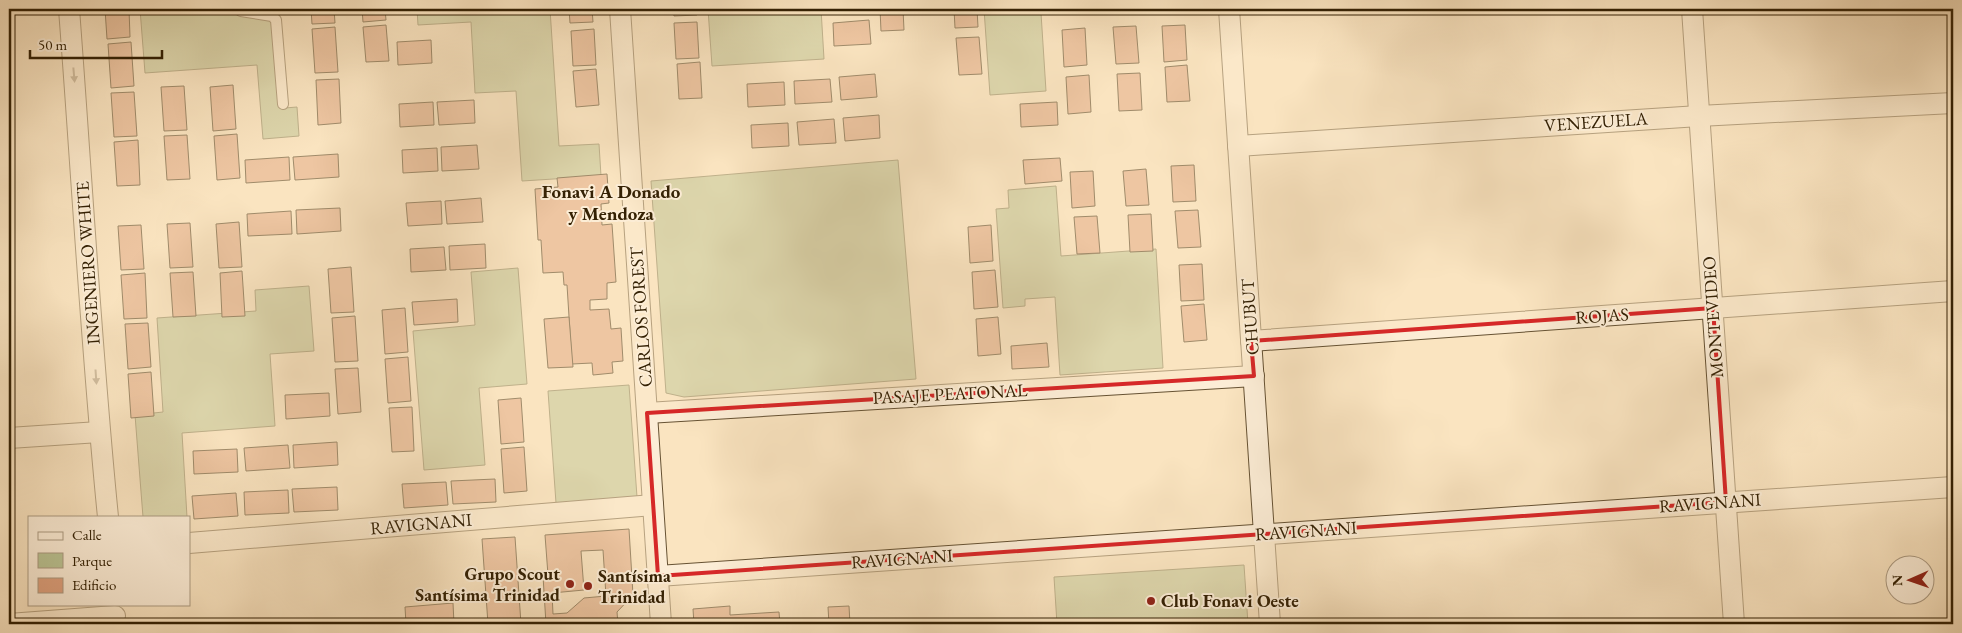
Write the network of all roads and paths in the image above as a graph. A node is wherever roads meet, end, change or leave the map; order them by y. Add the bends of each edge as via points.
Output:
1 (69, 9) edge
2 (238, 9) edge
3 (620, 9) edge
4 (1229, 9) edge
5 (1692, 9) edge
6 (1953, 103) edge
7 (283, 104) dead end
8 (1699, 116) junction
9 (1238, 146) junction
10 (1953, 291) edge
11 (1712, 308) junction
12 (1251, 341) junction
13 (1254, 376) junction
14 (647, 413) junction
15 (99, 432) junction
16 (9, 438) edge
17 (1953, 487) edge
18 (1726, 502) junction
19 (653, 505) junction
20 (108, 516) edge
21 (1264, 534) junction
22 (190, 543) edge
23 (658, 576) junction
24 (115, 615) edge
25 (9, 624) edge
26 (661, 624) edge
27 (1270, 624) edge
28 (1734, 624) edge

1 -> 15 street, INGENIERO WHITE
2 - 7 lane via 272,16 276,20
3 - 14 street, CARLOS FOREST
4 - 9 street, CHUBUT
5 - 8 street, MONTEVIDEO
6 - 8 street, VENEZUELA
8 - 9 street, VENEZUELA
8 - 11 street, MONTEVIDEO
9 - 12 street, CHUBUT
10 - 11 street, ROJAS
11 - 12 street, ROJAS
11 - 18 street, MONTEVIDEO
12 - 13 street, CHUBUT
13 - 14 street, PASAJE PEATONAL
13 - 21 street, CHUBUT
14 - 19 street, CARLOS FOREST
15 - 16 street
15 - 20 street, INGENIERO WHITE
17 - 18 street, RAVIGNANI
18 - 21 street, RAVIGNANI
18 - 28 street, MONTEVIDEO
19 - 22 street, RAVIGNANI
19 - 23 street, CARLOS FOREST
21 - 23 street, RAVIGNANI
21 - 27 street, CHUBUT
23 - 26 street, CARLOS FOREST
24 - 25 street

